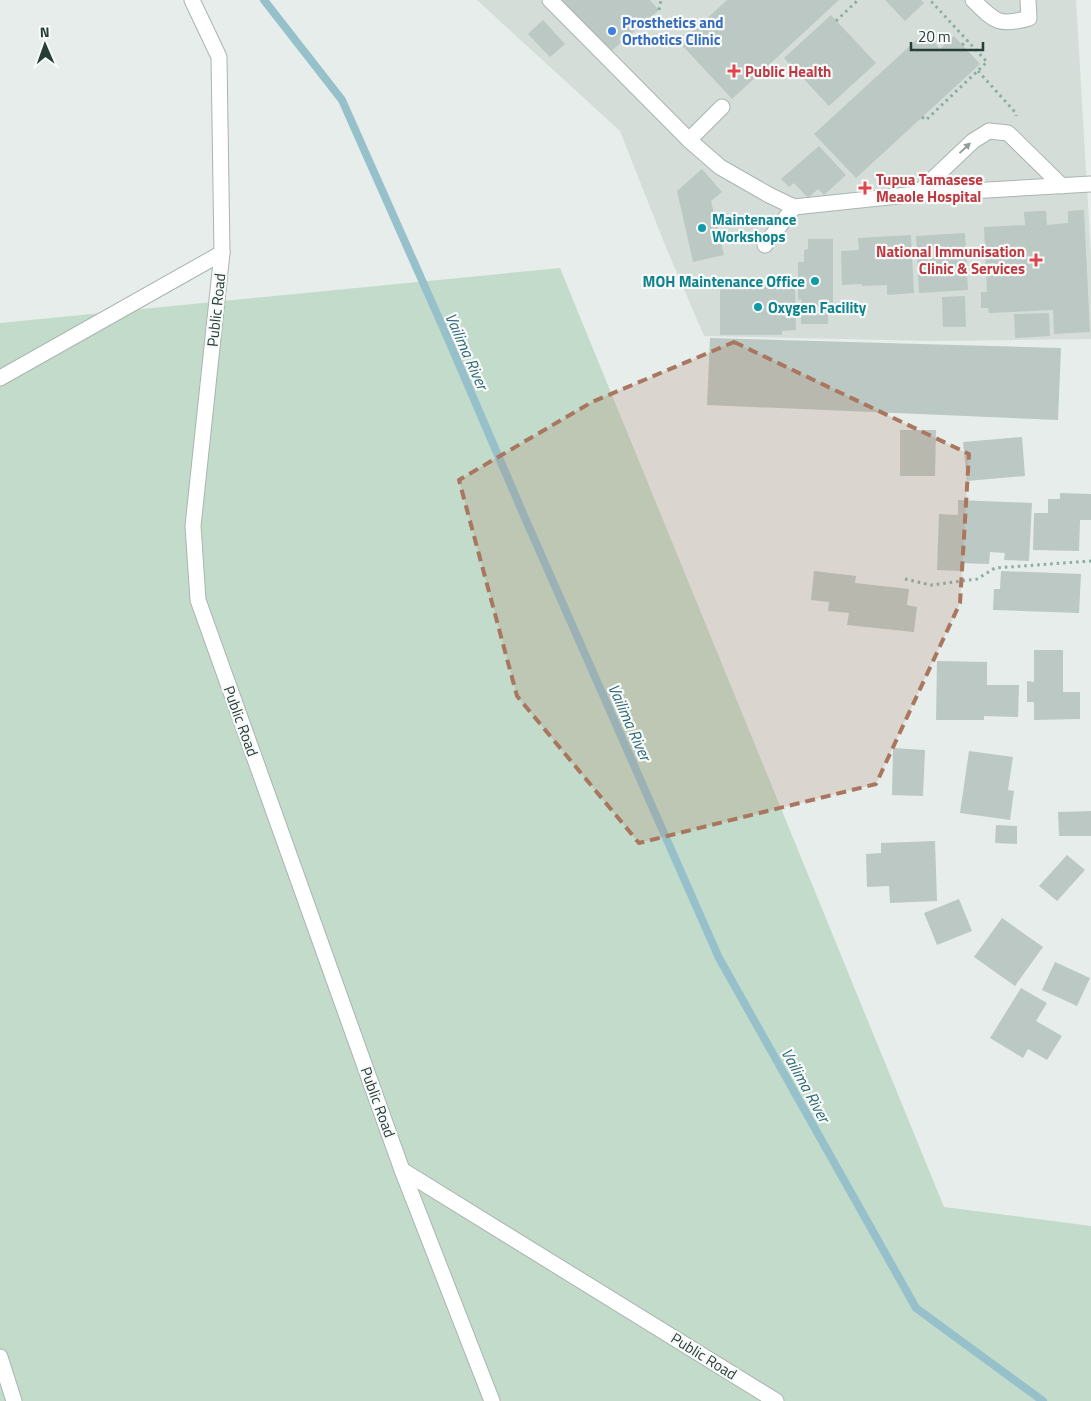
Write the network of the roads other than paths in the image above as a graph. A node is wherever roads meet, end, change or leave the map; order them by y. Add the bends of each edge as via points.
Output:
1 (192, 0) edge
2 (550, 0) edge
3 (973, 0) edge
4 (1028, 0) edge
5 (722, 107) dead end
6 (689, 140) junction
7 (1091, 184) edge
8 (1062, 186) junction
9 (917, 194) junction
10 (794, 207) junction
11 (765, 245) dead end
12 (222, 253) junction
13 (0, 378) edge
14 (402, 1170) junction
15 (0, 1357) edge
16 (14, 1401) edge
17 (492, 1401) edge
18 (776, 1401) edge

1 - 12 street, Public Road via 219,57
2 - 6 street
3 - 4 street via 996,21 1008,23 1029,18
5 - 6 street
6 - 10 street via 720,167
7 - 8 street
8 - 9 street
9 -> 8 street via 973,141 989,131 1008,133
9 - 10 street
10 - 11 street
12 - 13 street, Public Road
12 - 14 street, Public Road via 193,526 198,600
14 - 17 street, Public Road
14 - 18 street, Public Road
15 - 16 street

